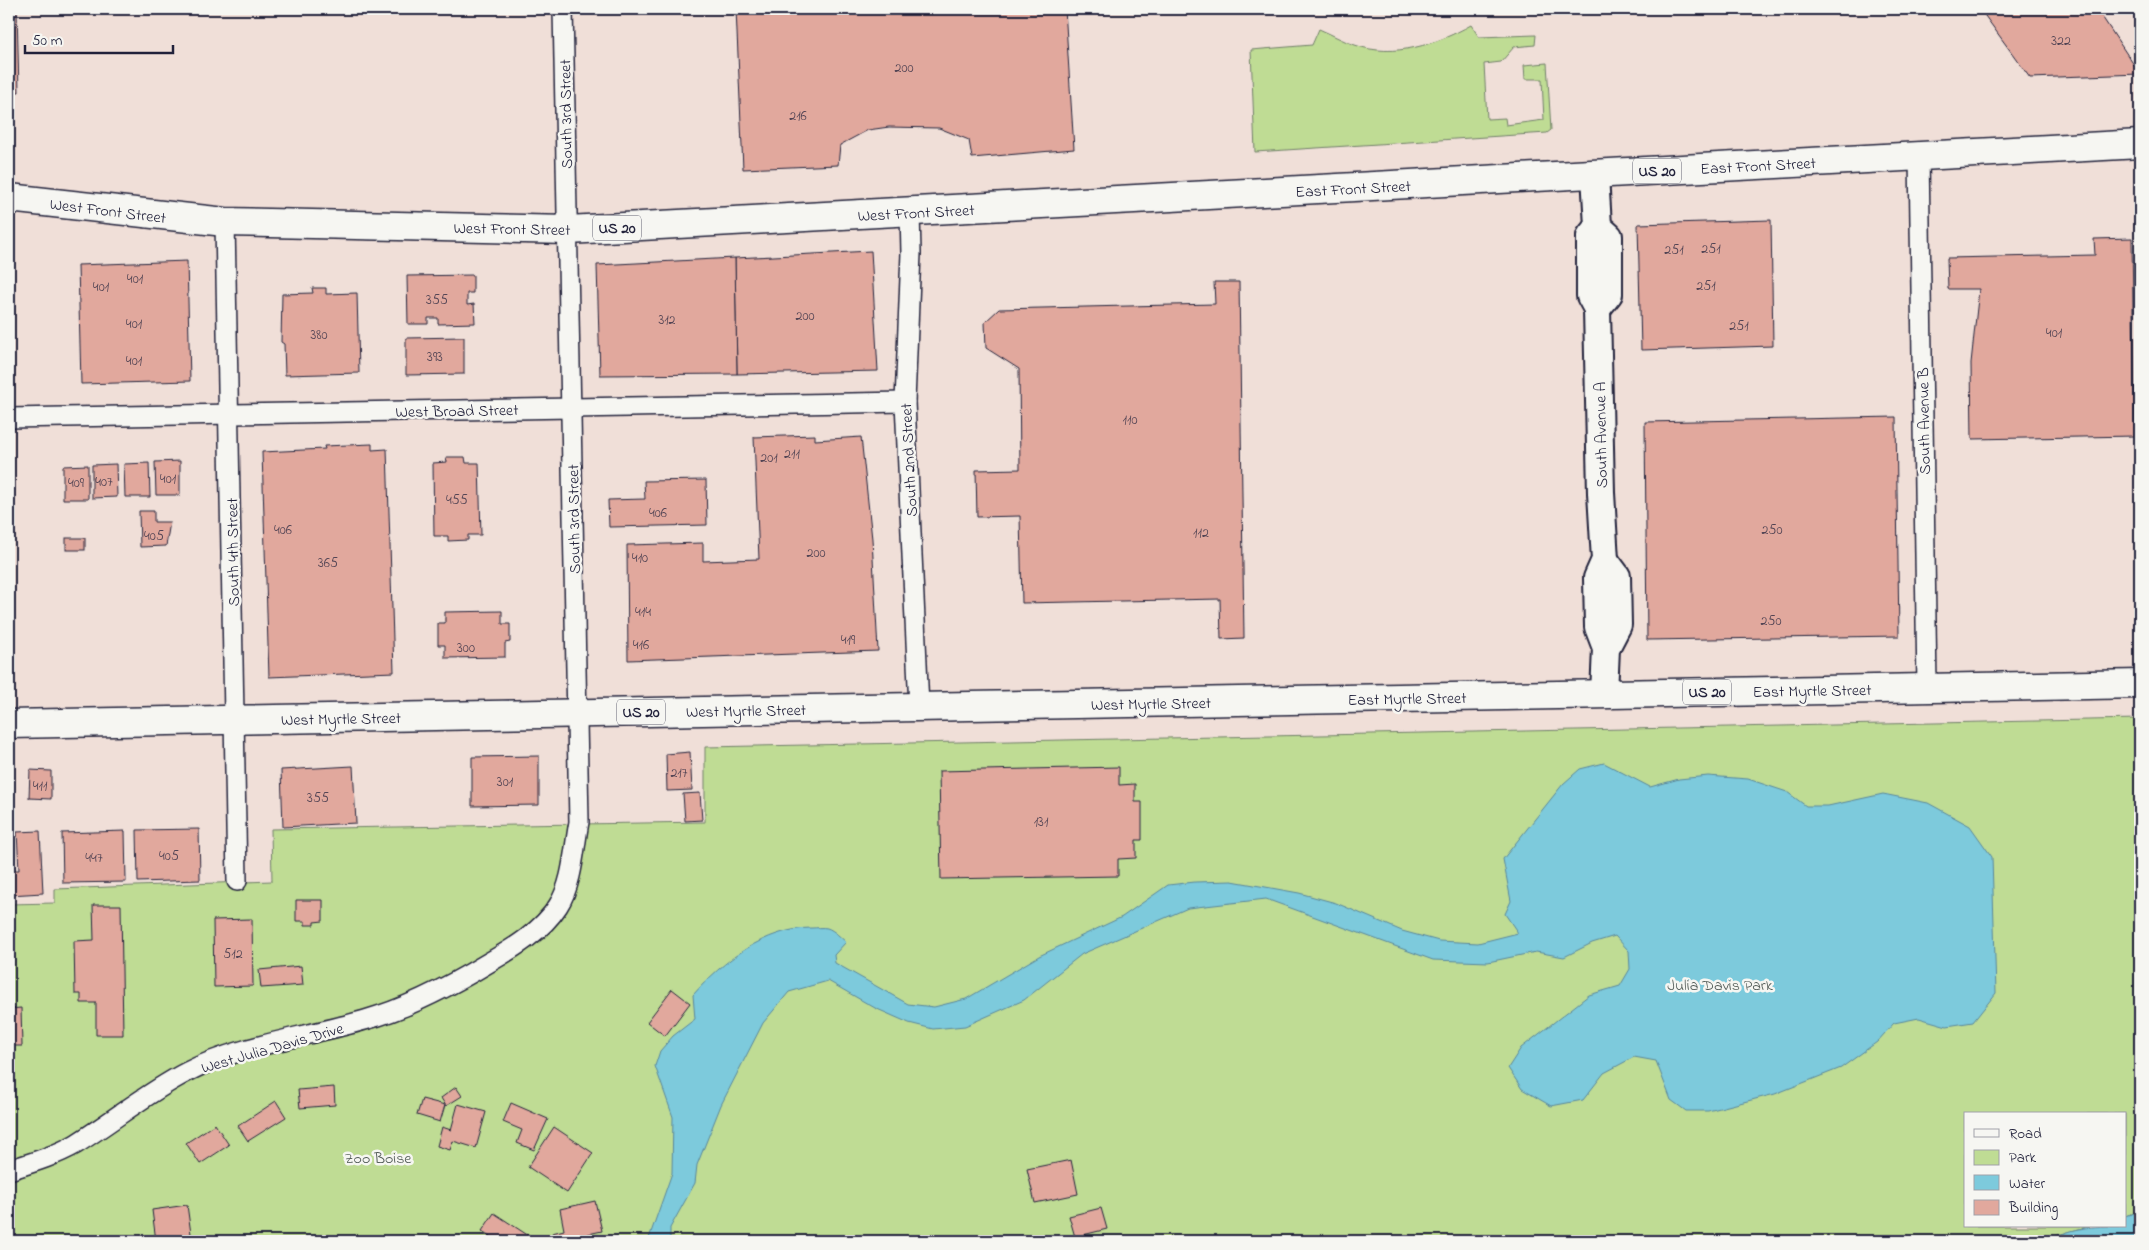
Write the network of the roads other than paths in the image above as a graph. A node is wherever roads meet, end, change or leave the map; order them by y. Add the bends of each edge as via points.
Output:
1 (563, 9) edge
2 (2140, 129) edge
3 (2140, 144) edge
4 (2088, 147) junction
5 (1919, 156) junction
6 (1595, 175) junction
7 (1225, 195) joint
8 (9, 198) edge
9 (910, 212) junction
10 (225, 222) junction
11 (568, 230) junction
12 (905, 402) junction
13 (571, 408) junction
14 (229, 414) junction
15 (9, 418) edge
16 (2140, 684) edge
17 (1927, 687) junction
18 (1604, 694) junction
19 (1273, 700) joint
20 (919, 707) junction
21 (577, 714) junction
22 (235, 720) junction
23 (9, 724) edge
24 (236, 881) dead end
25 (462, 978) joint
26 (9, 1170) edge

1 - 11 street, South 3rd Street
2 - 4 main road
3 - 4 main road, East Front Street / US 20
4 - 5 main road, East Front Street / US 20
5 - 6 main road, East Front Street / US 20
5 - 17 street, South Avenue B
6 - 7 main road, East Front Street / US 20
6 - 18 street, South Avenue A via 1598,226 1590,236 1590,296 1598,309 1605,560 1597,578 1598,627 1606,648
7 - 9 main road, West Front Street / US 20
8 - 10 main road, West Front Street / US 20
9 - 11 main road, West Front Street / US 20
9 - 12 street, South 2nd Street
10 - 11 main road, West Front Street / US 20
10 - 14 street, South 4th Street
11 - 13 street, South 3rd Street
12 - 13 street, West Broad Street
12 - 20 street, South 2nd Street
13 - 14 street, West Broad Street
13 - 21 street, South 3rd Street
14 - 15 street, West Broad Street
14 - 22 street, South 4th Street
16 - 17 main road, East Myrtle Street / US 20
17 - 18 main road, East Myrtle Street / US 20
18 - 19 main road, East Myrtle Street / US 20
19 - 20 main road, West Myrtle Street / US 20
20 - 21 main road, West Myrtle Street / US 20
21 - 22 main road, West Myrtle Street / US 20
21 - 25 street, South 3rd Street via 579,822 569,879 559,905 536,931
22 - 23 main road, West Myrtle Street / US 20
22 - 24 street, South 4th Street
25 - 26 street, West Julia Davis Drive via 367,1020 241,1052 188,1072 74,1145 42,1160

